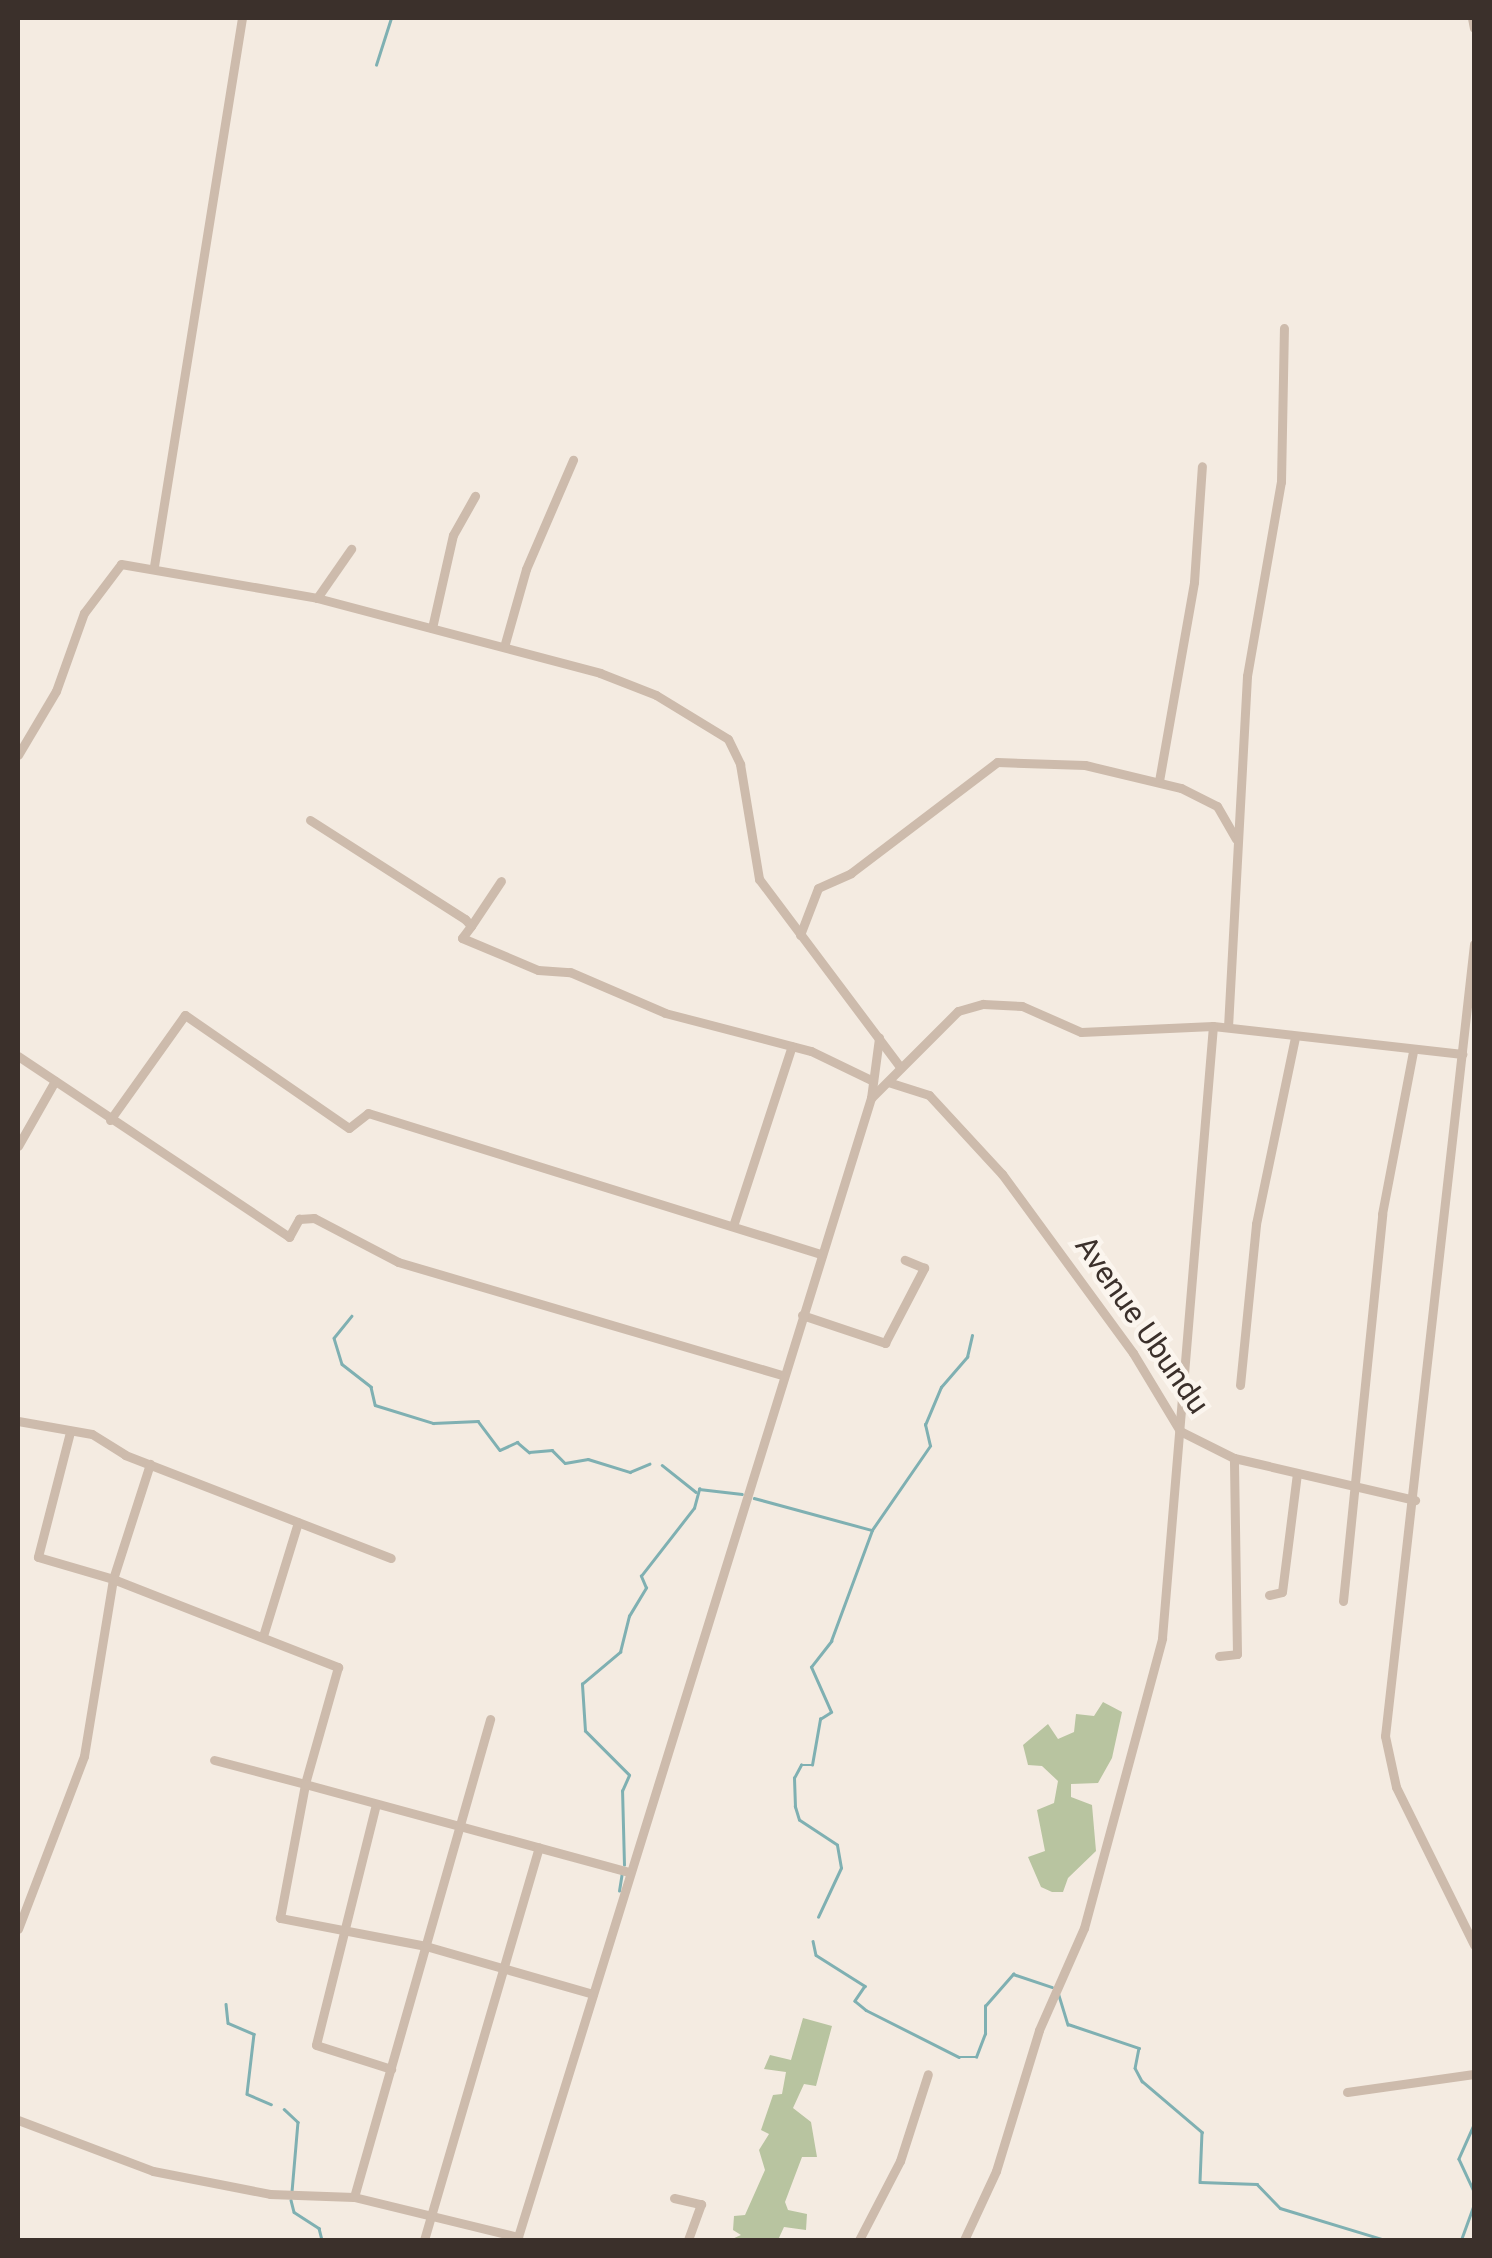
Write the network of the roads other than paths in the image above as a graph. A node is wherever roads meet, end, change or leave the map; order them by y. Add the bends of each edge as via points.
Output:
1 (242, 18) edge
2 (1472, 18) edge
3 (1474, 28) edge
4 (1284, 328) dead end
5 (573, 460) dead end
6 (1202, 466) dead end
7 (475, 496) dead end
8 (351, 549) dead end
9 (154, 566) junction
10 (317, 598) junction
11 (432, 628) junction
12 (504, 647) junction
13 (18, 755) edge
14 (1159, 781) junction
15 (310, 820) dead end
16 (1238, 845) junction
17 (501, 881) dead end
18 (470, 926) junction
19 (800, 934) junction
20 (1474, 944) edge
21 (1213, 1026) junction
22 (1228, 1027) junction
23 (879, 1038) junction
24 (1295, 1038) junction
25 (792, 1046) junction
26 (1413, 1052) junction
27 (1462, 1054) junction
28 (18, 1056) edge
29 (901, 1068) junction
30 (55, 1081) junction
31 (873, 1081) junction
32 (888, 1082) junction
33 (871, 1098) junction
34 (110, 1120) junction
35 (18, 1146) edge
36 (733, 1226) junction
37 (820, 1254) junction
38 (905, 1260) dead end
39 (802, 1315) junction
40 (784, 1375) junction
41 (1240, 1385) dead end
42 (18, 1421) edge
43 (1180, 1431) junction
44 (70, 1432) junction
45 (1234, 1458) junction
46 (150, 1464) junction
47 (1297, 1474) junction
48 (1352, 1486) junction
49 (1415, 1500) junction
50 (298, 1522) junction
51 (391, 1558) dead end
52 (114, 1579) junction
53 (1269, 1596) dead end
54 (1343, 1601) dead end
55 (264, 1636) junction
56 (1219, 1656) dead end
57 (490, 1720) dead end
58 (214, 1760) dead end
59 (305, 1784) junction
60 (376, 1804) junction
61 (460, 1826) junction
62 (539, 1848) junction
63 (628, 1872) junction
64 (18, 1929) edge
65 (348, 1931) junction
66 (1474, 1945) edge
67 (426, 1946) junction
68 (504, 1968) junction
69 (593, 1994) junction
70 (391, 2070) junction
71 (928, 2074) dead end
72 (1474, 2074) edge
73 (1347, 2092) dead end
74 (18, 2120) edge
75 (354, 2197) junction
76 (674, 2198) dead end
77 (431, 2216) junction
78 (517, 2239) edge
79 (424, 2240) edge
80 (688, 2240) edge
81 (858, 2240) edge
82 (964, 2240) edge

1 - 9 street
2 - 3 street
4 - 16 street via 1281,482 1252,637
5 - 12 street via 526,569
6 - 14 street via 1194,582
7 - 11 street via 457,524
8 - 10 street
9 - 10 street
9 - 13 street via 131,562 110,571 78,625 56,692
10 - 11 street
11 - 12 street
12 - 19 street via 618,680 726,737 740,764 756,871
14 - 16 street via 1216,806
14 - 19 street via 1085,764 996,762 851,873 818,888
15 - 18 street via 413,880
16 - 22 street
17 - 18 street
18 - 25 street via 462,938 538,970 570,972 665,1013
19 - 23 street
20 - 27 street
21 - 22 street
21 - 29 street via 1081,1032 1022,1006 983,1004 958,1011
21 - 43 street
22 - 24 street
23 - 29 street
23 - 31 street
24 - 26 street
24 - 41 street via 1256,1224
25 - 31 street
25 - 36 street
26 - 27 street
26 - 48 street via 1382,1214
27 - 49 street
28 - 30 street
29 - 32 street
30 - 34 street
30 - 35 street
31 - 33 street
32 - 33 street
32 - 43 street, Avenue Ubundu via 929,1095 1002,1174 1133,1354
33 - 37 street
34 - 36 street via 184,1016 349,1128 368,1113
34 - 40 street via 288,1237 299,1219 314,1218 398,1262
36 - 37 street
37 - 39 street
38 - 39 street via 924,1268 885,1343
39 - 40 street
40 - 63 street
42 - 44 street
43 - 45 street, Avenue Ubundu
43 - 82 street via 1162,1638 1084,1928
44 - 46 street via 92,1434
44 - 52 street via 38,1556
45 - 47 street, Avenue Ubundu
45 - 56 street via 1237,1654
46 - 50 street
46 - 52 street
47 - 48 street, Avenue Ubundu
47 - 53 street via 1282,1592
48 - 49 street, Avenue Ubundu
48 - 54 street
49 - 66 street via 1384,1736 1396,1787
50 - 51 street
50 - 55 street
52 - 55 street
52 - 64 street via 84,1756
55 - 59 street via 338,1667
57 - 61 street
58 - 59 street
59 - 60 street
59 - 65 street via 280,1918
60 - 61 street
60 - 65 street
61 - 62 street
61 - 67 street
62 - 63 street
62 - 68 street
63 - 69 street
65 - 67 street
65 - 70 street via 316,2044
67 - 68 street
67 - 70 street
68 - 69 street
68 - 77 street
69 - 78 street
70 - 75 street
71 - 81 street via 900,2162
72 - 73 street
74 - 75 street via 154,2170 270,2194
75 - 77 street
76 - 80 street via 701,2204
77 - 78 street
77 - 79 street

